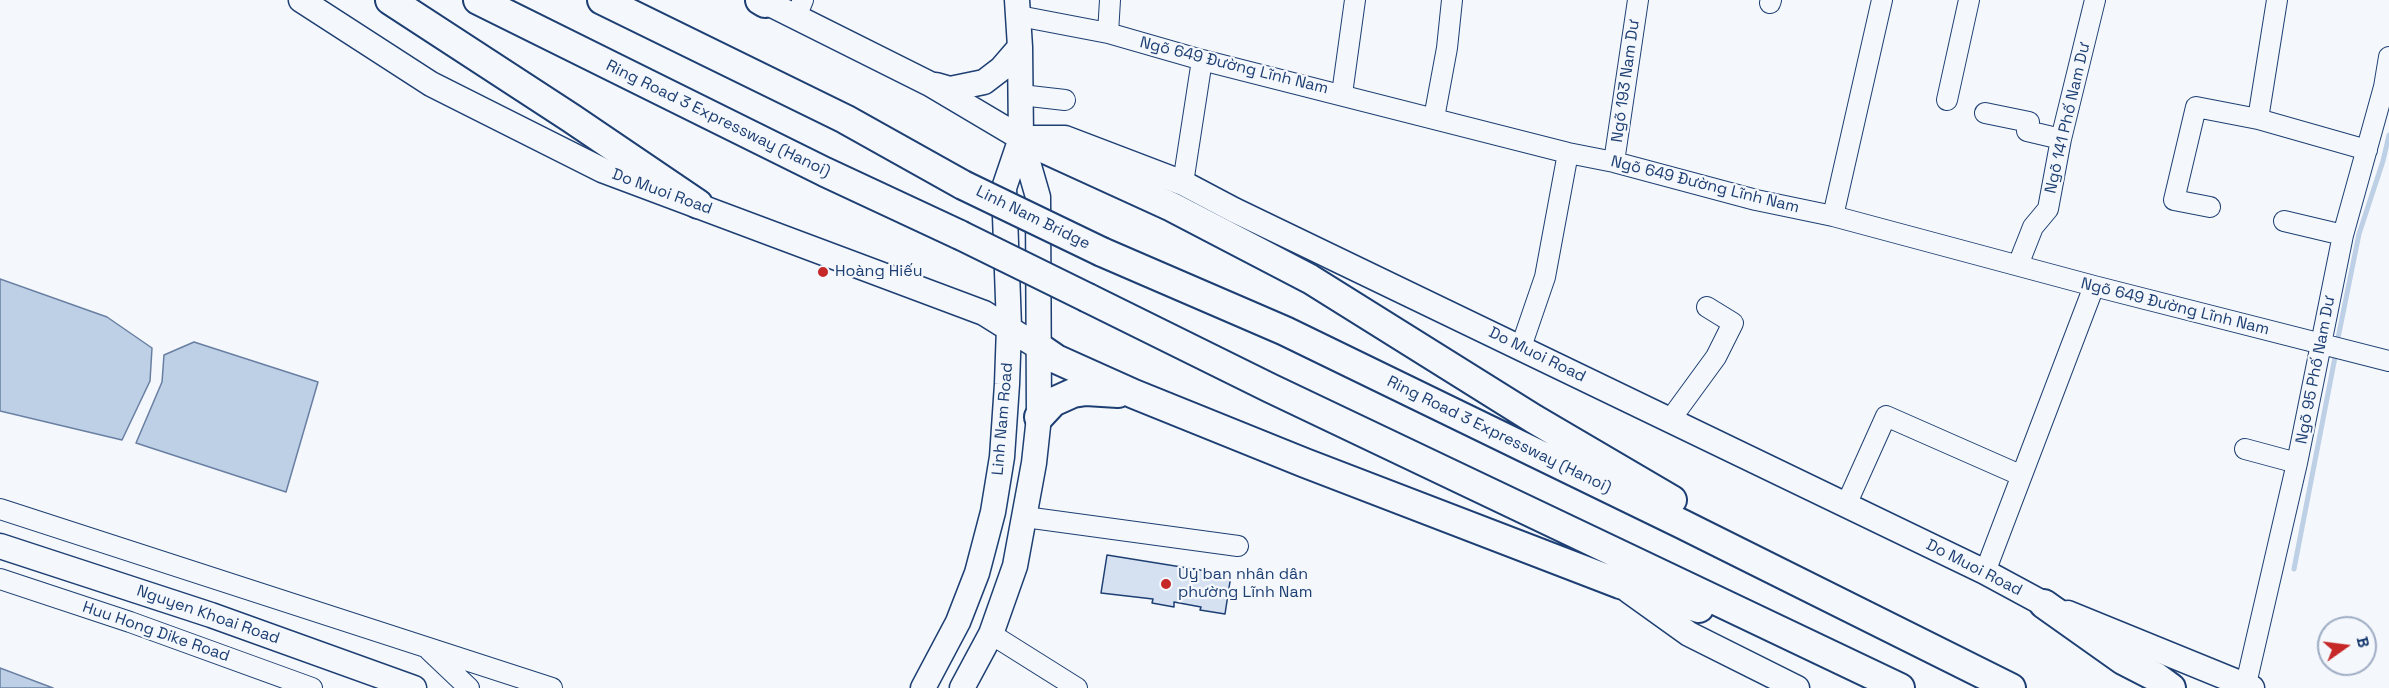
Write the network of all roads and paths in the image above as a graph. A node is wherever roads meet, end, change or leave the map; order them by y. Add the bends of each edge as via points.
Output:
1 (302, 0) edge
2 (390, 0) edge
3 (478, 0) edge
4 (602, 0) edge
5 (1110, 0) edge
6 (1355, 0) edge
7 (1452, 0) edge
8 (1638, 0) edge
9 (1882, 0) edge
10 (1969, 0) edge
11 (2095, 0) edge
12 (2277, 0) edge
13 (762, 1) edge
14 (1018, 8) edge
15 (799, 9) edge
16 (1108, 33) junction
17 (1020, 47) junction
18 (2389, 57) edge
19 (1202, 60) junction
20 (930, 84) junction
21 (1342, 94) junction
22 (1021, 95) junction
23 (1065, 100) dead end
24 (1947, 100) dead end
25 (1985, 113) dead end
26 (1434, 118) junction
27 (2258, 119) junction
28 (1021, 138) junction
29 (2061, 139) junction
30 (2367, 150) junction
31 (1568, 153) junction
32 (1614, 162) junction
33 (1183, 183) junction
34 (698, 204) junction
35 (2210, 207) dead end
36 (1833, 216) junction
37 (2284, 221) dead end
38 (2343, 235) junction
39 (1102, 252) joint
40 (2018, 265) junction
41 (2094, 286) junction
42 (1707, 307) dead end
43 (1009, 327) junction
44 (2324, 345) junction
45 (1521, 346) junction
46 (1040, 348) junction
47 (2389, 361) edge
48 (1134, 394) junction
49 (1039, 417) junction
50 (1670, 420) junction
51 (2245, 449) dead end
52 (2297, 463) junction
53 (2020, 475) junction
54 (1845, 505) junction
55 (0, 508) edge
56 (1025, 517) junction
57 (0, 546) edge
58 (1238, 546) dead end
59 (1985, 572) junction
60 (0, 579) edge
61 (1620, 584) junction
62 (2044, 603) junction
63 (1891, 628) junction
64 (991, 634) junction
65 (1799, 640) junction
66 (424, 646) junction
67 (2249, 686) edge
68 (312, 688) edge
69 (414, 688) edge
70 (469, 688) edge
71 (552, 688) edge
72 (923, 688) edge
73 (962, 688) edge
74 (1077, 688) edge
75 (1797, 688) edge
76 (1900, 688) edge
77 (2011, 688) edge
78 (2171, 688) edge
79 (2184, 688) edge

1 - 34 main road, Do Muoi Road via 431,84 602,170
2 - 34 highway
3 - 65 highway, Ring Road 3 Expressway (Hanoi), bridge via 1270,388
4 - 39 highway, Linh Nam Bridge, bridge via 845,119 963,185
5 - 16 street
6 - 21 street
7 - 26 street
8 - 32 street, Ngõ 193 Nam Dư
9 - 36 street
10 - 24 street
11 - 29 street, Ngõ 141 Phố Nam Dư
12 - 27 street
13 - 15 main road
14 - 16 street, Ngõ 649 Đường Lĩnh Nam
14 - 17 main road, Linh Nam Road
15 - 20 main road
16 - 19 street, Ngõ 649 Đường Lĩnh Nam
17 - 20 main road via 984,82 950,89
17 - 22 main road, Linh Nam Road
18 - 30 street, Ngõ 95 Phố Nam Dư
19 - 21 street, Ngõ 649 Đường Lĩnh Nam
19 - 33 street
20 - 28 main road
21 - 26 street, Ngõ 649 Đường Lĩnh Nam
22 - 23 street
22 - 28 main road, Linh Nam Road
25 - 29 street via 2029,122 2027,130
26 - 31 street, Ngõ 649 Đường Lĩnh Nam
27 - 30 street
27 - 35 street via 2196,108 2174,200
28 - 33 main road, Do Muoi Road via 1065,138
28 - 43 main road, Linh Nam Road via 1004,188
28 - 46 main road, Linh Nam Road via 1038,197
28 - 63 highway via 1172,207 1310,279 1534,419
29 - 40 street, Ngõ 141 Phố Nam Dư via 2048,209 2033,227
30 - 38 street, Ngõ 95 Phố Nam Dư
31 - 32 street, Ngõ 649 Đường Lĩnh Nam
31 - 45 street via 1545,277
32 - 36 street, Ngõ 649 Đường Lĩnh Nam
33 - 45 main road, Do Muoi Road
34 - 43 main road, Do Muoi Road via 984,313
36 - 40 street, Ngõ 649 Đường Lĩnh Nam
37 - 38 street
38 - 44 street, Ngõ 95 Phố Nam Dư
39 - 63 highway, Ring Road 3 Expressway (Hanoi) via 1285,331
40 - 41 street, Ngõ 649 Đường Lĩnh Nam
41 - 44 street, Ngõ 649 Đường Lĩnh Nam
41 - 53 street
42 - 50 street via 1732,323 1716,357
43 - 46 main road, Do Muoi Road
43 - 72 main road, Linh Nam Road via 1002,457 993,512 977,573 958,622
44 - 47 street, Ngõ 649 Đường Lĩnh Nam
44 - 52 street, Ngõ 95 Phố Nam Dư
45 - 50 main road, Do Muoi Road
46 - 48 highway
46 - 49 main road, Linh Nam Road
48 - 49 highway via 1072,393 1053,402
48 - 61 highway
49 - 56 main road, Linh Nam Road
50 - 54 main road, Do Muoi Road
51 - 52 street
52 - 67 street, Ngõ 95 Phố Nam Dư
53 - 54 street via 1886,416
53 - 59 street
54 - 59 main road, Do Muoi Road
55 - 66 street
56 - 58 street
56 - 64 main road, Linh Nam Road via 1015,566
57 - 69 main road, Nguyen Khoai Road via 211,615
59 - 62 main road, Do Muoi Road
60 - 68 street, Huu Hong Dike Road
61 - 65 highway
61 - 75 main road via 1689,634
62 - 67 main road
62 - 78 highway via 2123,660
62 - 79 main road via 2160,669
63 - 77 highway
64 - 73 main road, Linh Nam Road
64 - 74 street
65 - 76 highway
66 - 70 street
66 - 71 street

